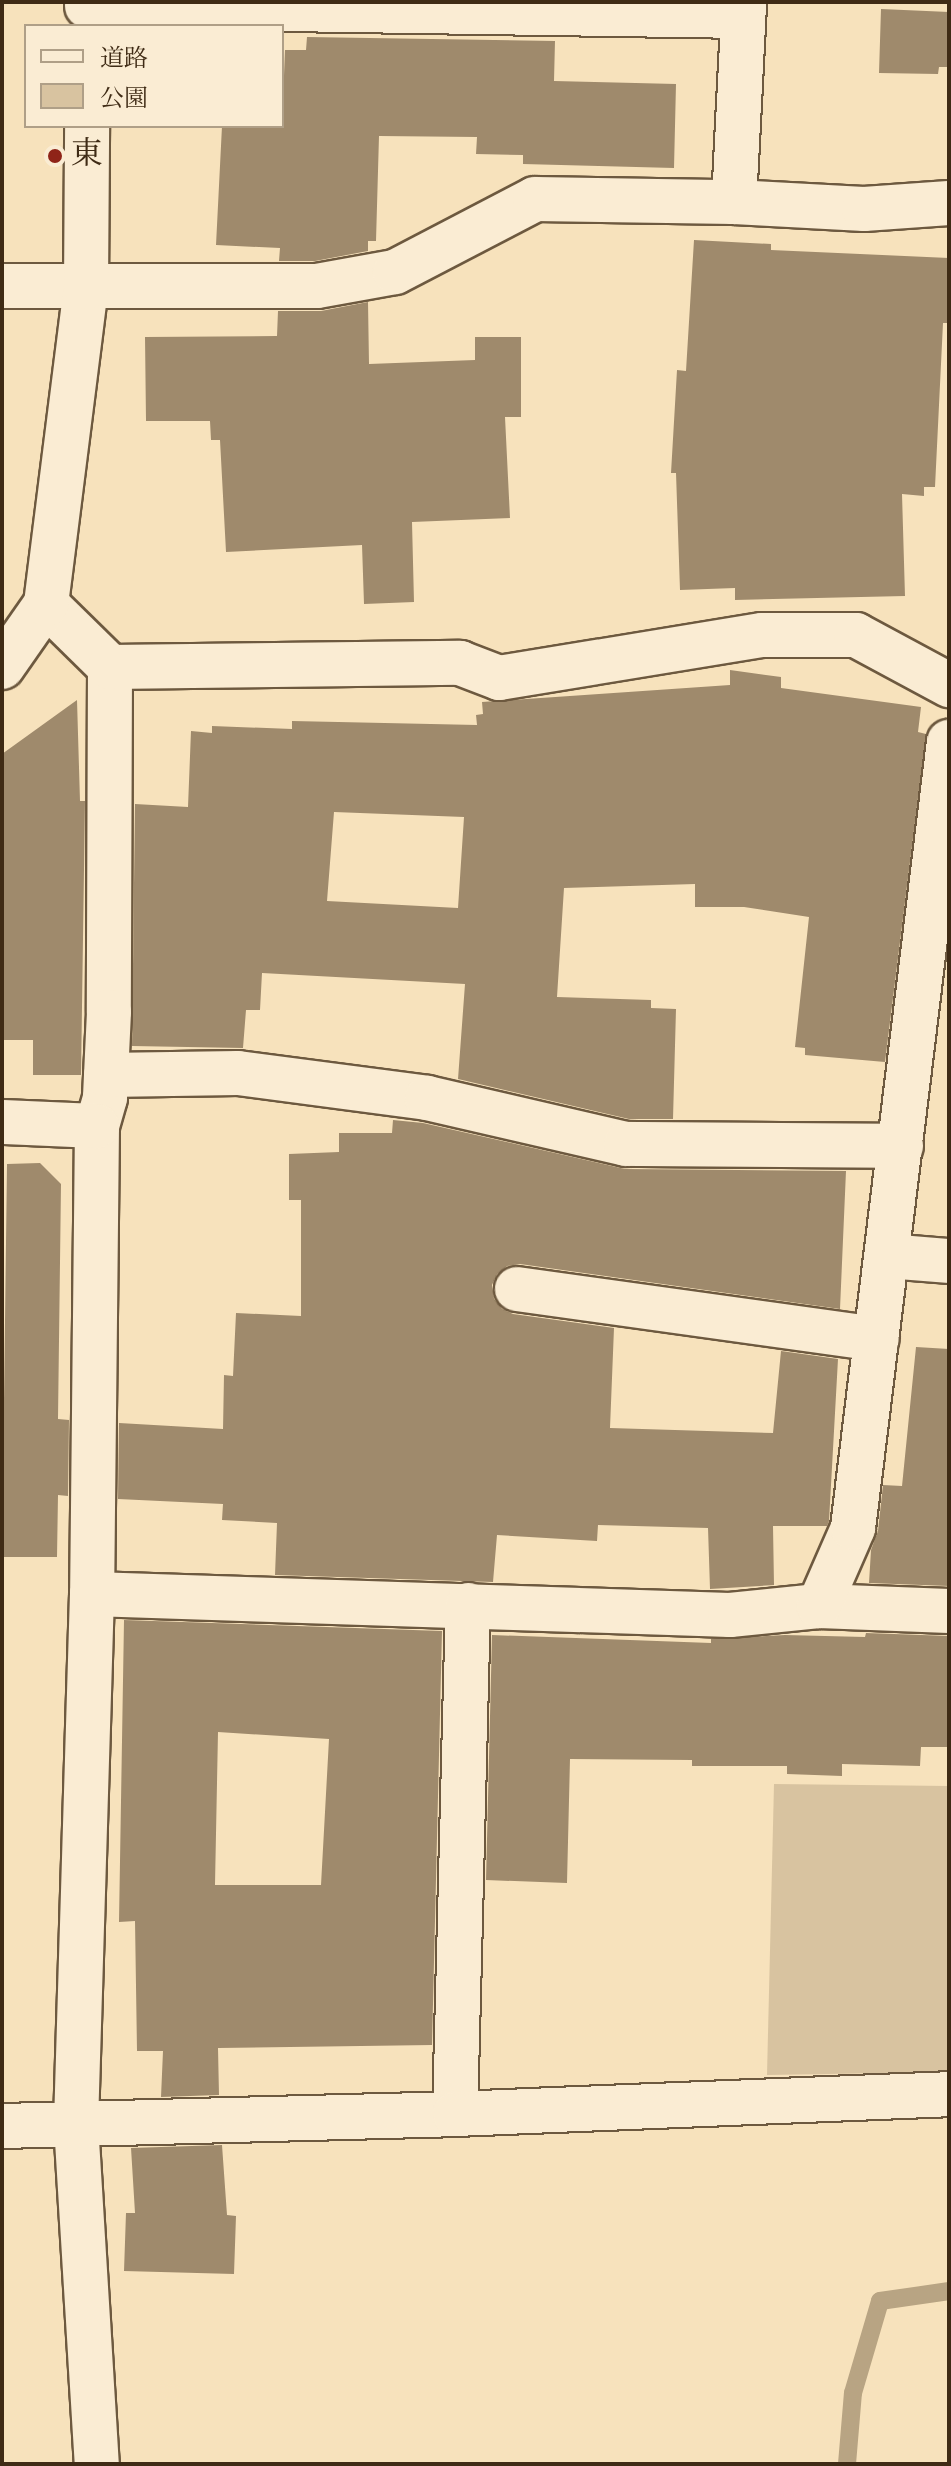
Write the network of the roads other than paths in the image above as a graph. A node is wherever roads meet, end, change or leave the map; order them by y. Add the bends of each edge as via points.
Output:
1 (744, 9) edge
2 (87, 11) edge
3 (87, 128) edge
4 (734, 202) junction
5 (949, 203) edge
6 (2, 286) edge
7 (86, 287) junction
8 (46, 604) junction
9 (2, 667) edge
10 (110, 667) junction
11 (949, 685) edge
12 (949, 742) edge
13 (106, 1075) junction
14 (2, 1122) edge
15 (97, 1126) junction
16 (901, 1146) junction
17 (887, 1256) junction
18 (949, 1261) edge
19 (517, 1289) dead end
20 (877, 1339) junction
21 (92, 1594) junction
22 (468, 1605) junction
23 (819, 1606) junction
24 (949, 1611) edge
25 (949, 2094) edge
26 (455, 2114) junction
27 (76, 2124) junction
28 (2, 2126) edge
29 (97, 2464) edge

1 - 2 street
1 - 4 street
3 - 7 street
4 - 5 street via 864,209
4 - 7 street via 535,199 395,272 317,286
6 - 7 street
7 - 8 street
8 - 9 street
8 - 10 street
10 - 11 street via 460,663 499,678 762,635 856,635
10 - 13 street
12 - 16 street
13 - 15 street
13 - 16 street via 238,1073 427,1098 626,1144
14 - 15 street
15 - 21 street
16 - 17 street
17 - 18 street
17 - 20 street
19 - 20 street
20 - 23 street via 853,1528
21 - 22 street
21 - 27 street
22 - 23 street via 730,1615
22 - 26 street
23 - 24 street
25 - 26 street
26 - 27 street
27 - 28 street
27 - 29 street

